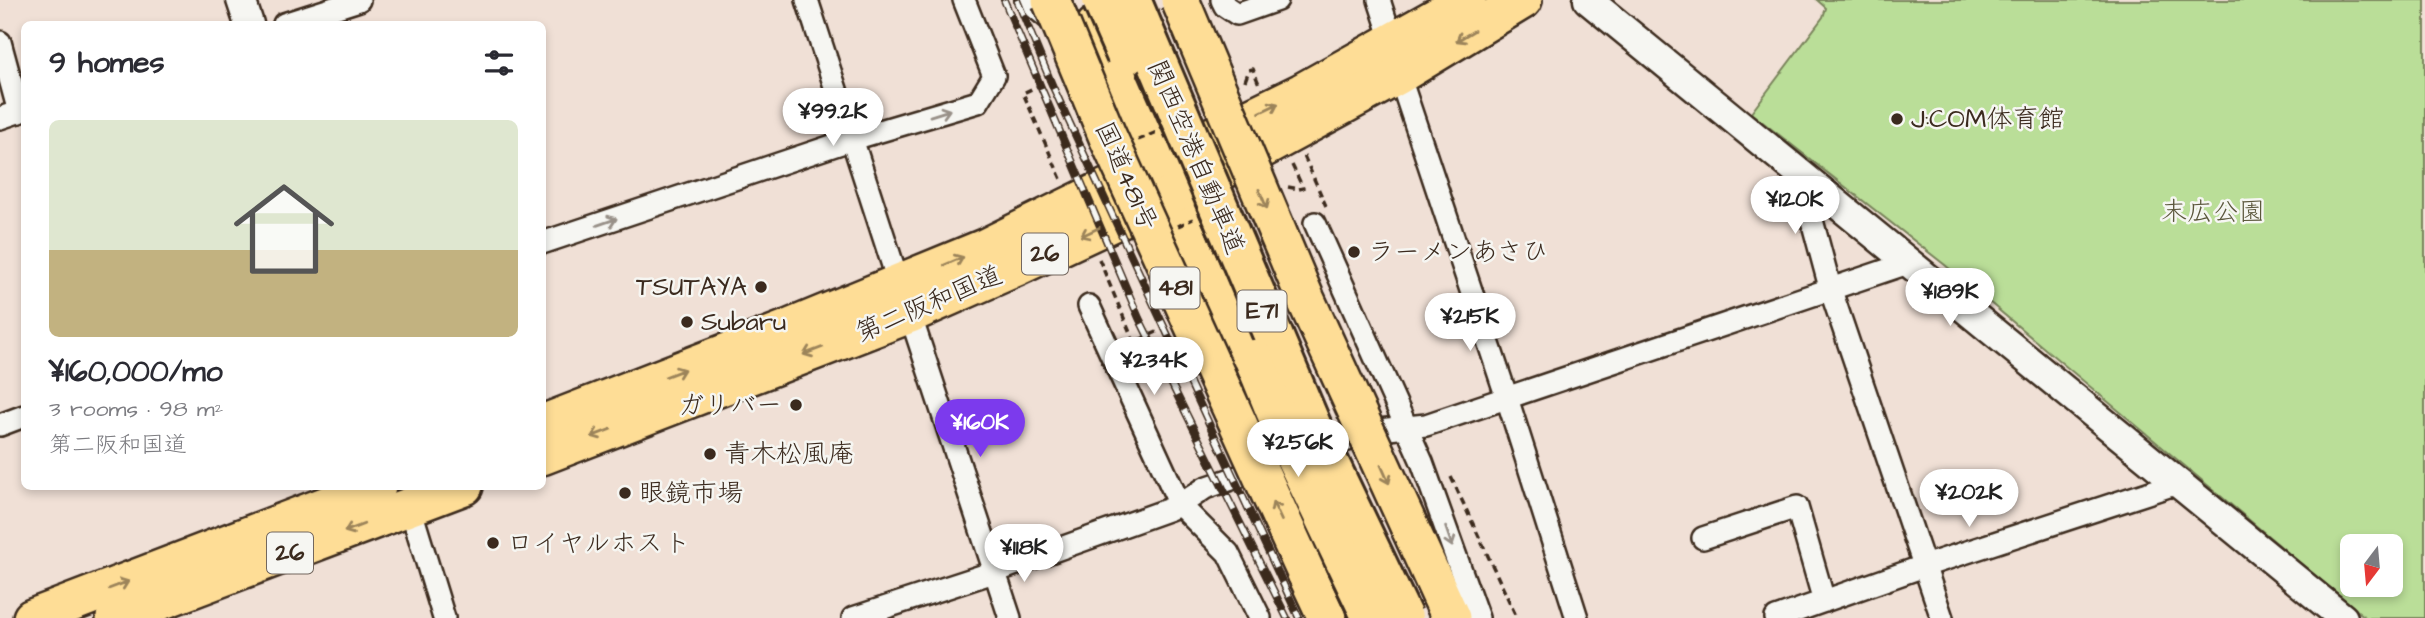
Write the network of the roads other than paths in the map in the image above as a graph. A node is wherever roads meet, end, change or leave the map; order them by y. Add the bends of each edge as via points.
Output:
1 (241, 0) edge
2 (359, 0) edge
3 (807, 0) edge
4 (964, 0) edge
5 (1026, 0) edge
6 (1051, 0) edge
7 (1084, 0) edge
8 (1102, 0) edge
9 (1131, 0) edge
10 (1143, 0) edge
11 (1180, 0) edge
12 (1222, 0) edge
13 (1277, 0) edge
14 (1379, 0) edge
15 (1467, 0) edge
16 (1522, 0) edge
17 (1588, 0) edge
18 (248, 21) edge
19 (293, 21) edge
20 (0, 42) edge
21 (1396, 59) junction
22 (1118, 76) junction
23 (15, 113) edge
24 (852, 139) junction
25 (1204, 140) junction
26 (1218, 173) junction
27 (1162, 178) junction
28 (1821, 192) junction
29 (1315, 223) dead end
30 (546, 242) edge
31 (1908, 263) junction
32 (1831, 290) junction
33 (904, 299) junction
34 (1089, 306) dead end
35 (1507, 398) junction
36 (21, 417) edge
37 (546, 423) edge
38 (0, 425) edge
39 (1407, 427) junction
40 (1340, 443) junction
41 (546, 454) edge
42 (1286, 461) junction
43 (2178, 483) junction
44 (367, 490) edge
45 (443, 490) edge
46 (406, 497) edge
47 (1180, 505) junction
48 (1703, 538) dead end
49 (1924, 566) junction
50 (994, 572) junction
51 (1824, 601) junction
52 (32, 618) edge
53 (115, 618) edge
54 (444, 618) edge
55 (853, 618) edge
56 (1010, 618) edge
57 (1260, 618) edge
58 (1327, 618) edge
59 (1354, 618) edge
60 (1372, 618) edge
61 (1403, 618) edge
62 (1421, 618) edge
63 (1451, 618) edge
64 (1478, 618) edge
65 (1577, 618) edge
66 (1776, 618) edge
67 (1942, 618) edge
68 (2343, 618) edge

1 - 18 street
2 - 19 street
3 - 24 street
24 -> 4 street via 978,102 994,76
5 - 22 street
58 -> 6 highway, 国道481号 / 481, bridge via 1107,135
7 - 22 highway, 481
8 - 60 highway, 関西空港自動車道 / E71, bridge via 1288,442
9 - 61 highway, 関西空港自動車道 / E71, bridge via 1312,427
10 - 25 highway
11 -> 63 highway, bridge via 1301,288
12 - 13 street via 1237,14
14 - 21 street
15 - 21 highway, 第二阪和国道 / 26
16 -> 21 highway, 第二阪和国道 / 26
17 - 28 street
20 - 23 street
25 -> 21 highway, 第二阪和国道 / 26 via 1302,92
21 - 26 highway, 第二阪和国道 / 26
21 - 35 street
22 - 27 highway, 481
30 -> 24 street
24 - 33 street
25 - 26 highway
25 - 27 highway, 第二阪和国道 / 26
26 - 27 highway, 第二阪和国道 / 26
26 - 40 highway
27 - 33 highway, 第二阪和国道 / 26 via 1019,266
27 - 42 highway, 481
28 - 31 street
28 - 32 street via 1809,209
29 - 39 street
31 - 32 street
31 - 43 street
32 - 35 street
32 - 49 street
37 -> 33 highway, 第二阪和国道 / 26
33 -> 41 highway, 第二阪和国道 / 26
33 - 50 street
34 - 47 street
35 - 39 street
35 - 65 street
36 - 38 street
39 - 40 street via 1379,430
39 -> 64 street
40 - 42 street
40 - 62 highway
42 - 47 street via 1205,488
42 - 59 highway, 481
43 - 49 street
43 - 68 street
52 -> 44 highway, 26
45 - 46 highway, 26
46 -> 53 highway, 26
46 - 54 street
47 - 50 street
47 - 57 street via 1228,553
48 - 51 street via 1797,507
49 - 51 street
49 - 67 street
50 - 55 street
50 - 56 street
51 - 66 street

